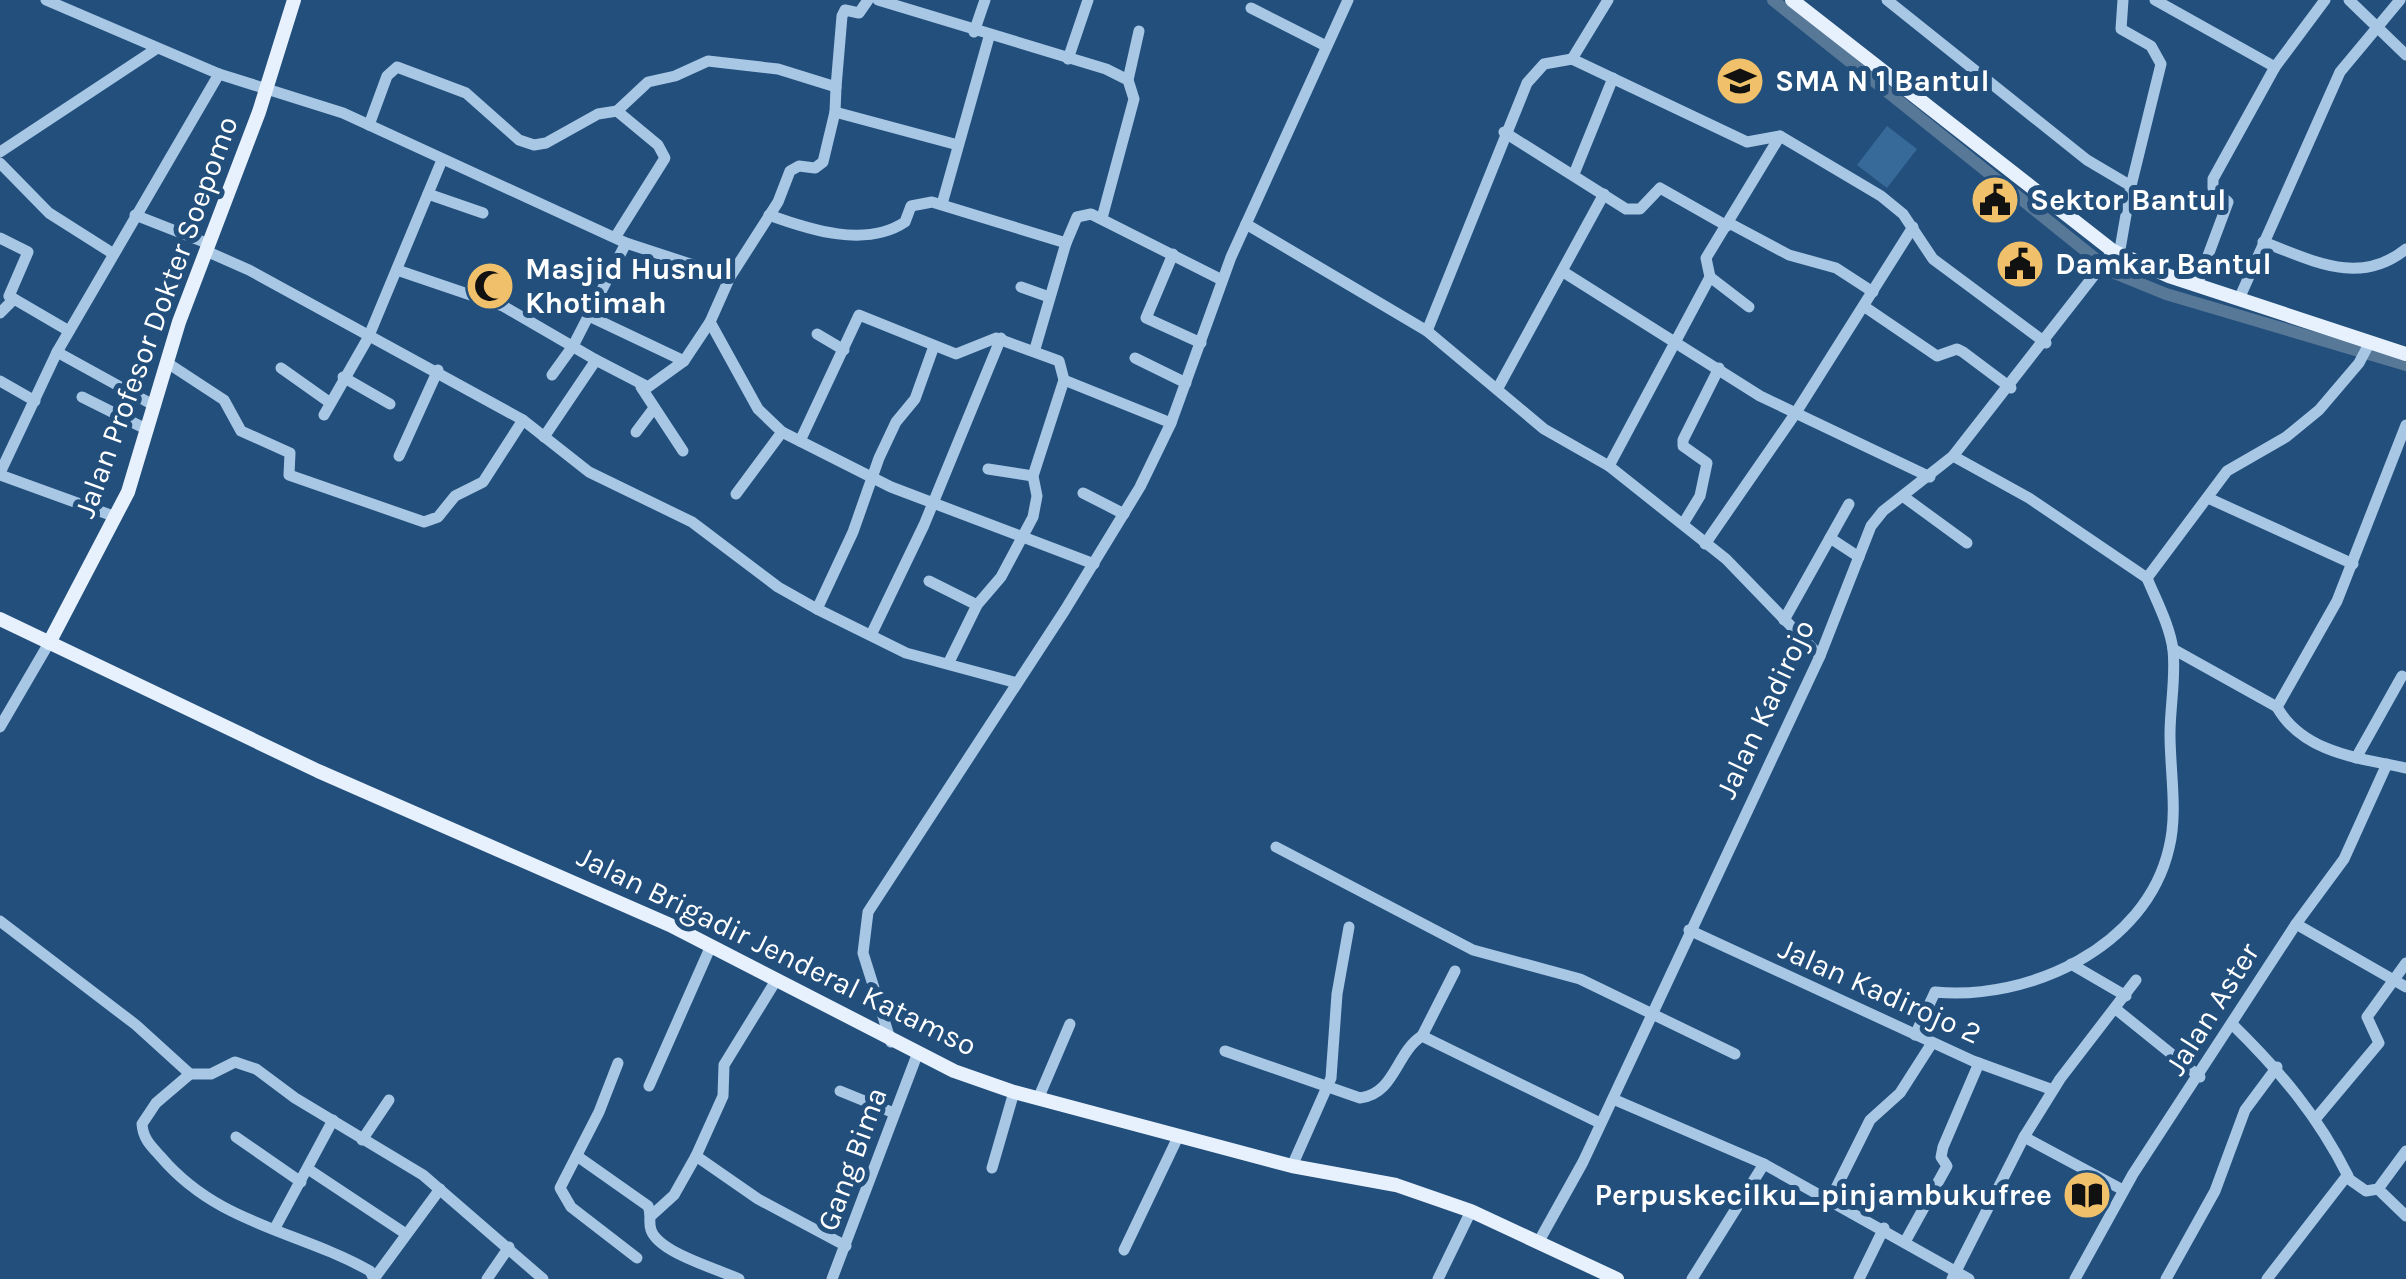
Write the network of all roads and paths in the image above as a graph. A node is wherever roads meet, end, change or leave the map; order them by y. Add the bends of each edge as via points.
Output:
1 (46, 0) edge
2 (294, 0) edge
3 (868, 0) edge
4 (878, 0) edge
5 (985, 0) edge
6 (1088, 0) edge
7 (1348, 0) edge
8 (1608, 0) edge
9 (1792, 0) edge
10 (1886, 0) edge
11 (2124, 0) edge
12 (2154, 0) edge
13 (2325, 0) edge
14 (2348, 0) edge
15 (2400, 0) edge
16 (1251, 8) dead end
17 (2378, 24) junction
18 (1139, 30) dead end
19 (974, 32) junction
20 (989, 37) junction
21 (1326, 46) junction
22 (156, 49) junction
23 (2406, 56) edge
24 (1068, 58) junction
25 (1572, 58) junction
26 (2275, 67) junction
27 (219, 74) junction
28 (1613, 78) junction
29 (1128, 80) junction
30 (836, 88) junction
31 (266, 90) junction
32 (617, 111) junction
33 (834, 112) junction
34 (369, 124) junction
35 (1504, 132) junction
36 (1780, 136) junction
37 (958, 144) junction
38 (0, 152) edge
39 (442, 160) junction
40 (0, 163) edge
41 (1574, 174) junction
42 (2131, 186) junction
43 (428, 194) junction
44 (1604, 194) junction
45 (942, 204) junction
46 (483, 213) dead end
47 (136, 215) junction
48 (769, 216) junction
49 (1102, 218) junction
50 (1246, 224) junction
51 (1728, 224) junction
52 (1912, 228) junction
53 (0, 238) edge
54 (621, 240) junction
55 (2263, 242) junction
56 (1066, 243) junction
57 (207, 248) junction
58 (2406, 249) edge
59 (112, 253) junction
60 (2114, 253) junction
61 (1173, 254) junction
62 (398, 270) junction
63 (1564, 273) junction
64 (730, 277) junction
65 (1710, 277) junction
66 (1222, 280) junction
67 (2197, 286) junction
68 (1021, 287) dead end
69 (1873, 292) junction
70 (1048, 297) junction
71 (14, 299) junction
72 (2239, 299) junction
73 (1749, 307) dead end
74 (1865, 307) junction
75 (0, 313) edge
76 (588, 316) junction
77 (710, 322) junction
78 (1427, 330) junction
79 (69, 332) junction
80 (817, 334) dead end
81 (368, 338) junction
82 (1000, 338) junction
83 (1673, 339) junction
84 (1201, 343) junction
85 (2046, 343) junction
86 (2368, 345) junction
87 (573, 346) junction
88 (934, 346) junction
89 (1034, 349) junction
90 (844, 350) junction
91 (58, 352) junction
92 (2406, 354) edge
93 (1136, 358) dead end
94 (596, 360) junction
95 (684, 360) junction
96 (166, 362) junction
97 (281, 368) dead end
98 (1719, 368) junction
99 (438, 370) junction
100 (552, 375) dead end
101 (343, 378) junction
102 (1064, 380) junction
103 (0, 381) edge
104 (1186, 383) junction
105 (1499, 386) junction
106 (642, 387) junction
107 (2011, 388) junction
108 (82, 397) dead end
109 (35, 402) junction
110 (390, 404) dead end
111 (154, 406) junction
112 (654, 408) junction
113 (1795, 414) junction
114 (523, 420) junction
115 (1171, 422) junction
116 (2406, 424) edge
117 (148, 430) junction
118 (636, 432) dead end
119 (782, 432) junction
120 (544, 437) junction
121 (800, 441) junction
122 (684, 451) dead end
123 (400, 456) dead end
124 (1954, 456) junction
125 (1609, 466) junction
126 (988, 469) dead end
127 (0, 474) edge
128 (1033, 476) junction
129 (872, 477) junction
130 (1930, 477) junction
131 (1082, 493) dead end
132 (736, 494) dead end
133 (1904, 497) junction
134 (2208, 498) junction
135 (933, 502) junction
136 (1849, 504) dead end
137 (1124, 514) junction
138 (116, 517) junction
139 (1683, 524) junction
140 (1024, 536) junction
141 (1830, 538) junction
142 (1967, 543) dead end
143 (1705, 544) junction
144 (1859, 557) junction
145 (1094, 564) junction
146 (2352, 564) junction
147 (2147, 578) junction
148 (929, 581) dead end
149 (977, 605) junction
150 (817, 609) junction
151 (0, 619) edge
152 (1784, 620) junction
153 (871, 635) junction
154 (49, 642) junction
155 (2173, 649) junction
156 (1820, 656) junction
157 (949, 662) junction
158 (2402, 676) dead end
159 (1016, 683) junction
160 (2276, 707) junction
161 (0, 727) edge
162 (2356, 758) junction
163 (2387, 764) junction
164 (2406, 768) edge
165 (1276, 847) dead end
166 (0, 920) edge
167 (2296, 924) junction
168 (1349, 927) dead end
169 (1688, 930) junction
170 (710, 948) junction
171 (2406, 962) edge
172 (2071, 964) junction
173 (1455, 971) dead end
174 (2394, 979) junction
175 (2136, 980) dead end
176 (775, 982) junction
177 (2406, 988) edge
178 (2126, 996) junction
179 (2116, 1010) junction
180 (1651, 1017) junction
181 (1070, 1024) dead end
182 (2232, 1024) junction
183 (1422, 1036) junction
184 (1916, 1036) junction
185 (891, 1042) junction
186 (1932, 1042) junction
187 (1226, 1050) dead end
188 (1734, 1054) dead end
189 (917, 1055) junction
190 (618, 1063) dead end
191 (1980, 1064) junction
192 (2276, 1067) junction
193 (190, 1074) junction
194 (2200, 1077) junction
195 (648, 1086) dead end
196 (1328, 1090) junction
197 (2053, 1090) junction
198 (840, 1092) dead end
199 (1014, 1092) junction
200 (1038, 1099) junction
201 (1613, 1099) junction
202 (389, 1100) dead end
203 (894, 1113) junction
204 (2317, 1117) junction
205 (333, 1120) junction
206 (1600, 1123) junction
207 (236, 1137) dead end
208 (1178, 1137) junction
209 (2024, 1137) junction
210 (362, 1140) junction
211 (2406, 1152) edge
212 (577, 1156) junction
213 (696, 1156) junction
214 (1764, 1164) junction
215 (1292, 1166) junction
216 (992, 1168) dead end
217 (308, 1169) junction
218 (2348, 1176) junction
219 (301, 1182) junction
220 (440, 1188) junction
221 (2378, 1189) junction
222 (2123, 1190) junction
223 (1830, 1200) junction
224 (1472, 1210) junction
225 (652, 1214) junction
226 (2406, 1216) edge
227 (275, 1228) junction
228 (1884, 1228) junction
229 (406, 1234) junction
230 (1906, 1240) junction
231 (1539, 1242) junction
232 (846, 1246) junction
233 (509, 1247) junction
234 (1124, 1250) dead end
235 (637, 1258) dead end
236 (1954, 1274) edge
237 (375, 1278) edge
238 (488, 1279) edge
239 (543, 1279) edge
240 (739, 1279) edge
241 (832, 1279) edge
242 (1438, 1279) edge
243 (1617, 1279) edge
244 (1692, 1279) edge
245 (1860, 1279) edge
246 (1969, 1279) edge
247 (2075, 1279) edge
248 (2166, 1279) edge
249 (2267, 1279) edge

1 - 22 street
2 - 31 main road, Jalan Profesor Dokter Soepomo
3 - 30 street via 859,13 845,10 842,16
4 - 19 street
5 - 19 street
6 - 24 street
7 - 21 street
8 - 25 street
9 - 60 main road
10 - 42 street via 2087,160
11 - 42 street via 2121,29 2151,46 2162,64
12 - 26 street
13 - 26 street
14 - 17 street
15 - 17 street
16 - 21 street
17 - 23 street
17 - 55 street via 2340,72
18 - 29 street
19 - 20 street
20 - 24 street
20 - 37 street
21 - 50 street
22 - 27 street
22 - 38 street
24 - 29 street
25 - 28 street
25 - 35 street via 1533,74
26 - 67 street via 2213,179 2228,202
27 - 31 street
27 - 47 street
28 - 36 street via 1747,142
28 - 41 street
29 - 49 street via 1134,99
30 - 32 street via 778,69 708,61 648,82
30 - 33 street
31 - 34 street
31 - 57 main road, Jalan Profesor Dokter Soepomo
32 - 34 street via 598,114 546,143 529,144 466,94 397,67 386,76
32 - 54 street via 665,158
33 - 37 street
33 - 48 street via 823,162 790,171
34 - 39 street
35 - 41 street
35 - 78 street
36 - 51 street
36 - 52 street via 1881,196
37 - 45 street
39 - 43 street
39 - 54 street
40 - 59 street via 49,213
41 - 44 street
42 - 60 street
43 - 46 street
43 - 62 street
44 - 51 street via 1635,210 1662,189
44 - 63 street
45 - 48 street via 914,204 905,222 893,228 839,236
45 - 56 street
47 - 57 street
47 - 59 street
48 - 64 street
49 - 56 street via 1076,218
49 - 61 street
50 - 66 street
50 - 78 street
51 - 65 street via 1706,258
51 - 69 street via 1789,255 1830,264
52 - 69 street
52 - 85 street via 1948,272
53 - 71 street via 28,252 8,292
54 - 64 street
54 - 76 street
55 - 58 street via 2352,271 2376,267
55 - 72 street
56 - 70 street
57 - 81 street
57 - 96 main road, Jalan Profesor Dokter Soepomo
59 - 79 street
60 - 67 main road
60 - 85 street, Jalan Kadirojo
61 - 66 street
61 - 84 street via 1146,318
62 - 81 street
62 - 87 street via 502,306
63 - 83 street
63 - 105 street
64 - 77 street
65 - 73 street
65 - 83 street
66 - 84 street
67 - 72 main road
68 - 70 street
69 - 74 street
70 - 89 street
71 - 75 street
71 - 79 street
72 - 86 main road
74 - 107 street via 1937,356 1963,352
74 - 113 street
76 - 87 street
76 - 95 street
77 - 95 street
77 - 119 street via 758,409
78 - 105 street
79 - 91 street
80 - 90 street
81 - 99 street
81 - 101 street
82 - 88 street via 961,354
82 - 89 street
82 - 135 street
83 - 98 street
83 - 125 street
84 - 104 street
85 - 107 street, Jalan Kadirojo
86 - 92 main road
86 - 134 street via 2319,410 2231,467
87 - 94 street
87 - 100 street
88 - 90 street via 859,315
88 - 129 street
89 - 102 street via 1058,361
90 - 121 street
91 - 109 street
91 - 111 street
93 - 104 street
94 - 106 street
94 - 120 street
95 - 106 street
96 - 111 main road, Jalan Profesor Dokter Soepomo
96 - 114 street via 224,400 241,431 290,454 293,478 406,518 432,521 455,496 483,482
97 - 101 street via 327,408
98 - 113 street
98 - 139 street via 1682,444 1707,463 1698,502
99 - 114 street
99 - 123 street
101 - 110 street
102 - 115 street
102 - 128 street
103 - 109 street
104 - 115 street
105 - 125 street via 1544,429
106 - 112 street
107 - 124 street, Jalan Kadirojo
108 - 117 street
109 - 127 street
111 - 117 main road, Jalan Profesor Dokter Soepomo
112 - 118 street
112 - 122 street
113 - 130 street
113 - 143 street
114 - 120 street
115 - 137 street
116 - 146 street
117 - 138 main road, Jalan Profesor Dokter Soepomo
119 - 121 street
119 - 132 street
120 - 150 street via 605,482 714,535
121 - 129 street
124 - 130 street, Jalan Kadirojo
124 - 147 street
125 - 139 street
126 - 128 street
127 - 138 street
128 - 140 street via 1036,503
129 - 135 street
129 - 150 street
130 - 133 street, Jalan Kadirojo
131 - 137 street
133 - 142 street
133 - 144 street, Jalan Kadirojo via 1877,518
134 - 146 street
134 - 147 street
135 - 140 street
135 - 153 street
136 - 141 street
137 - 145 street
138 - 154 main road, Jalan Profesor Dokter Soepomo
139 - 143 street
140 - 145 street
140 - 149 street
141 - 144 street
141 - 152 street
143 - 152 street
144 - 156 street, Jalan Kadirojo
145 - 159 street
146 - 160 street
147 - 155 street
148 - 149 street
149 - 157 street
150 - 153 street
151 - 154 main road, Jalan Brigadir Jenderal Katamso
152 - 156 street
153 - 157 street via 906,653
154 - 161 street
154 - 170 main road, Jalan Brigadir Jenderal Katamso
155 - 160 street
155 - 172 street via 2173,822 2164,868 2138,910
156 - 169 street, Jalan Kadirojo
157 - 159 street
158 - 162 street
159 - 185 street via 864,922 863,954
160 - 162 street via 2323,749
162 - 163 street
163 - 164 street
163 - 167 street, Jalan Aster via 2344,859
165 - 180 street via 1473,950 1580,979
166 - 193 street
167 - 174 street
167 - 182 street, Jalan Aster
168 - 196 street
169 - 180 street, Jalan Kadirojo
169 - 184 street, Jalan Kadirojo 2
170 - 176 main road, Jalan Brigadir Jenderal Katamso
170 - 195 street
171 - 174 street
172 - 178 street
172 - 184 street via 2025,986 1984,994 1936,991
173 - 183 street
174 - 177 street
174 - 204 street via 2366,1021 2379,1043
175 - 178 street
176 - 185 main road, Jalan Brigadir Jenderal Katamso
176 - 213 street via 724,1066 723,1096
178 - 179 street
179 - 194 street
179 - 197 street
180 - 188 street
180 - 201 street, Jalan Kadirojo
181 - 200 street
182 - 192 street
182 - 194 street, Jalan Aster
183 - 196 street via 1378,1093 1360,1098
183 - 206 street
184 - 186 street, Jalan Kadirojo 2
185 - 189 main road, Jalan Brigadir Jenderal Katamso
186 - 191 street, Jalan Kadirojo 2
186 - 223 street via 1900,1093 1870,1120
187 - 196 street
189 - 199 main road, Jalan Brigadir Jenderal Katamso
189 - 203 street, Gang Bima
190 - 212 street
191 - 197 street, Jalan Kadirojo 2
191 - 230 street via 1943,1146 1946,1166
192 - 204 street
192 - 248 street via 2238,1122 2214,1191
193 - 205 street via 240,1062
193 - 227 street via 147,1114 144,1137 213,1204
194 - 222 street, Jalan Aster
196 - 215 street
197 - 209 street
198 - 203 street
199 - 200 main road, Jalan Brigadir Jenderal Katamso
199 - 216 street
200 - 208 main road, Jalan Brigadir Jenderal Katamso
201 - 206 street, Jalan Kadirojo
201 - 214 street
202 - 210 street
203 - 232 street, Gang Bima
204 - 218 street
205 - 210 street
205 - 217 street
206 - 231 street, Jalan Kadirojo
207 - 219 street
208 - 215 main road, Jalan Brigadir Jenderal Katamso
208 - 234 street
209 - 222 street
209 - 236 street
210 - 220 street
211 - 221 street
212 - 225 street
212 - 235 street via 561,1182 562,1194
213 - 225 street via 674,1195
213 - 232 street
214 - 223 street
214 - 244 street
215 - 224 main road, Jalan Brigadir Jenderal Katamso via 1396,1184
217 - 219 street
217 - 229 street
218 - 221 street via 2366,1191
218 - 249 street
219 - 227 street
220 - 229 street
220 - 233 street
221 - 226 street
222 - 247 street, Jalan Aster
223 - 228 street
224 - 231 main road, Jalan Brigadir Jenderal Katamso
224 - 242 street
225 - 240 street via 651,1230 660,1240
227 - 237 street
228 - 230 street
228 - 245 street
229 - 237 street
230 - 236 street
231 - 243 main road, Jalan Brigadir Jenderal Katamso
232 - 241 street, Gang Bima
233 - 238 street
233 - 239 street
236 - 246 street

